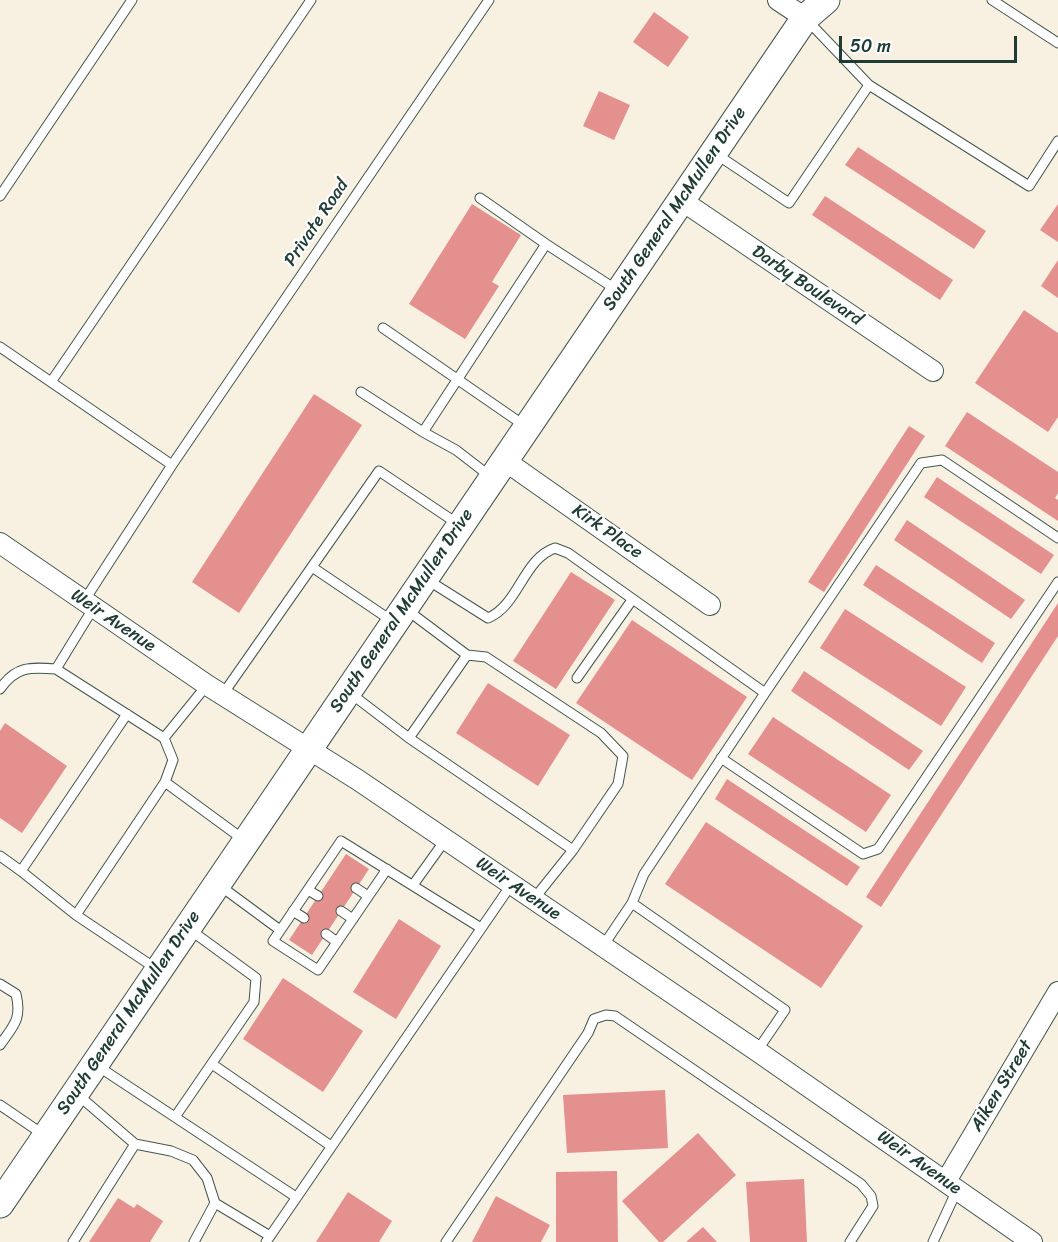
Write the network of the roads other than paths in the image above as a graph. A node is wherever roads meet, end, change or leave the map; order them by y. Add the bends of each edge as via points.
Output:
1 (132, 0) edge
2 (310, 0) edge
3 (489, 0) edge
4 (778, 0) edge
5 (826, 0) edge
6 (992, 0) edge
7 (808, 9) edge
8 (1058, 43) edge
9 (868, 85) junction
10 (1058, 141) edge
11 (714, 152) junction
12 (0, 196) edge
13 (480, 198) dead end
14 (681, 200) junction
15 (546, 244) junction
16 (619, 291) junction
17 (383, 328) dead end
18 (0, 347) edge
19 (933, 371) dead end
20 (458, 379) junction
21 (51, 382) junction
22 (361, 392) dead end
23 (527, 427) junction
24 (423, 432) junction
25 (172, 465) junction
26 (498, 469) junction
27 (460, 525) junction
28 (1058, 538) edge
29 (1, 547) edge
30 (312, 567) junction
31 (424, 578) junction
32 (1058, 582) edge
33 (632, 600) junction
34 (89, 604) junction
35 (710, 605) dead end
36 (399, 615) junction
37 (467, 655) junction
38 (56, 669) junction
39 (578, 678) dead end
40 (0, 689) edge
41 (215, 689) junction
42 (347, 691) junction
43 (765, 693) junction
44 (127, 714) junction
45 (164, 738) junction
46 (410, 738) junction
47 (309, 748) junction
48 (721, 759) junction
49 (165, 782) junction
50 (446, 839) junction
51 (245, 841) junction
52 (573, 850) junction
53 (0, 856) edge
54 (324, 867) junction
55 (387, 869) junction
56 (21, 871) junction
57 (333, 873) dead end
58 (217, 884) junction
59 (413, 885) junction
60 (511, 885) junction
61 (356, 888) dead end
62 (308, 890) junction
63 (318, 896) dead end
64 (368, 896) junction
65 (533, 900) junction
66 (633, 903) junction
67 (293, 911) junction
68 (341, 911) dead end
69 (76, 915) junction
70 (304, 918) dead end
71 (353, 919) junction
72 (187, 928) junction
73 (481, 928) junction
74 (280, 930) junction
75 (326, 934) dead end
76 (337, 942) junction
77 (603, 945) junction
78 (158, 970) junction
79 (0, 984) edge
80 (1058, 992) edge
81 (0, 1045) edge
82 (757, 1051) junction
83 (94, 1064) junction
84 (212, 1064) junction
85 (75, 1093) junction
86 (0, 1105) edge
87 (175, 1117) junction
88 (46, 1136) junction
89 (135, 1144) junction
90 (331, 1146) junction
91 (952, 1186) junction
92 (296, 1197) junction
93 (0, 1203) edge
94 (216, 1203) junction
95 (268, 1239) edge
96 (73, 1242) edge
97 (194, 1242) edge
98 (446, 1242) edge
99 (850, 1242) edge
100 (933, 1242) edge
101 (1032, 1242) edge

1 - 12 lane
2 - 21 lane
3 - 25 lane, Private Road
4 - 7 street
5 - 7 main road, South General McMullen Drive
6 - 8 lane
7 - 9 lane
7 - 11 main road, South General McMullen Drive
9 - 10 lane via 1029,186
9 - 11 lane via 789,202
11 - 14 main road, South General McMullen Drive
13 - 15 lane
14 - 16 main road, South General McMullen Drive
14 - 19 street, Darby Boulevard
15 - 16 lane
15 - 20 lane
16 - 23 main road, South General McMullen Drive
17 - 20 lane
18 - 21 lane
20 - 23 lane
20 - 24 lane
21 - 25 lane
22 - 24 lane
23 - 26 main road, South General McMullen Drive
24 - 26 lane
25 - 34 lane, Private Road
26 - 27 main road, South General McMullen Drive
26 - 35 street, Kirk Place
27 - 30 lane via 379,471
27 - 31 main road, South General McMullen Drive
28 - 43 lane via 942,460 921,464
29 - 34 street, Weir Avenue
30 - 36 lane
30 - 41 lane
31 - 33 lane via 488,618 500,613 542,552 555,548
31 - 36 main road, South General McMullen Drive
32 - 48 lane via 878,849 862,854
33 - 39 lane
33 - 43 lane
34 - 38 lane, Private Road
34 - 41 street, Weir Avenue
36 - 37 lane
36 - 42 main road, South General McMullen Drive
37 - 46 lane
37 - 52 lane via 486,657 601,733 623,756 618,784
38 - 40 lane via 30,667 9,676
38 - 44 lane
41 - 45 lane
41 - 47 street, Weir Avenue
42 - 46 lane
42 - 47 main road, South General McMullen Drive
43 - 48 lane
44 - 45 lane
44 - 56 lane
45 - 49 lane via 173,760
46 - 52 lane
47 - 50 street, Weir Avenue
47 - 51 main road, South General McMullen Drive
48 - 66 lane via 644,874
49 - 51 lane
49 - 69 lane
50 - 59 lane
50 - 60 street, Weir Avenue
51 - 58 main road, South General McMullen Drive
52 - 65 lane
53 - 56 lane
54 - 55 lane via 341,841
54 - 57 lane
54 - 62 lane
55 - 59 lane
55 - 64 lane
56 - 69 lane
58 - 72 main road, South General McMullen Drive
58 - 74 lane
59 - 73 lane
60 - 65 street, Weir Avenue
60 - 73 lane
61 - 64 lane
62 - 63 lane
62 - 67 lane
64 - 71 lane
65 - 77 street, Weir Avenue
66 - 77 lane
66 - 82 lane via 785,1010
67 - 70 lane
67 - 74 lane
68 - 71 lane
69 - 78 lane
71 - 76 lane
72 - 78 main road, South General McMullen Drive
72 - 84 lane via 256,978 254,1002
73 - 90 lane
74 - 76 lane via 273,941 318,970
75 - 76 lane
77 - 82 street, Weir Avenue
78 - 83 main road, South General McMullen Drive
79 - 81 lane via 16,994 19,1009 17,1021
80 - 91 street, Aiken Street
82 - 91 street, Weir Avenue
83 - 85 main road, South General McMullen Drive
83 - 87 lane
84 - 87 lane
84 - 90 lane
85 - 88 main road, South General McMullen Drive
85 - 89 lane
86 - 88 lane
87 - 92 lane
88 - 93 main road, South General McMullen Drive
89 - 94 lane via 193,1160 207,1178
89 - 96 lane
90 - 92 lane
91 - 100 lane
91 - 101 street, Weir Avenue
92 - 95 lane
94 - 95 lane
94 - 97 lane
98 - 99 lane via 594,1019 606,1015 615,1016 861,1184 871,1196 873,1206

